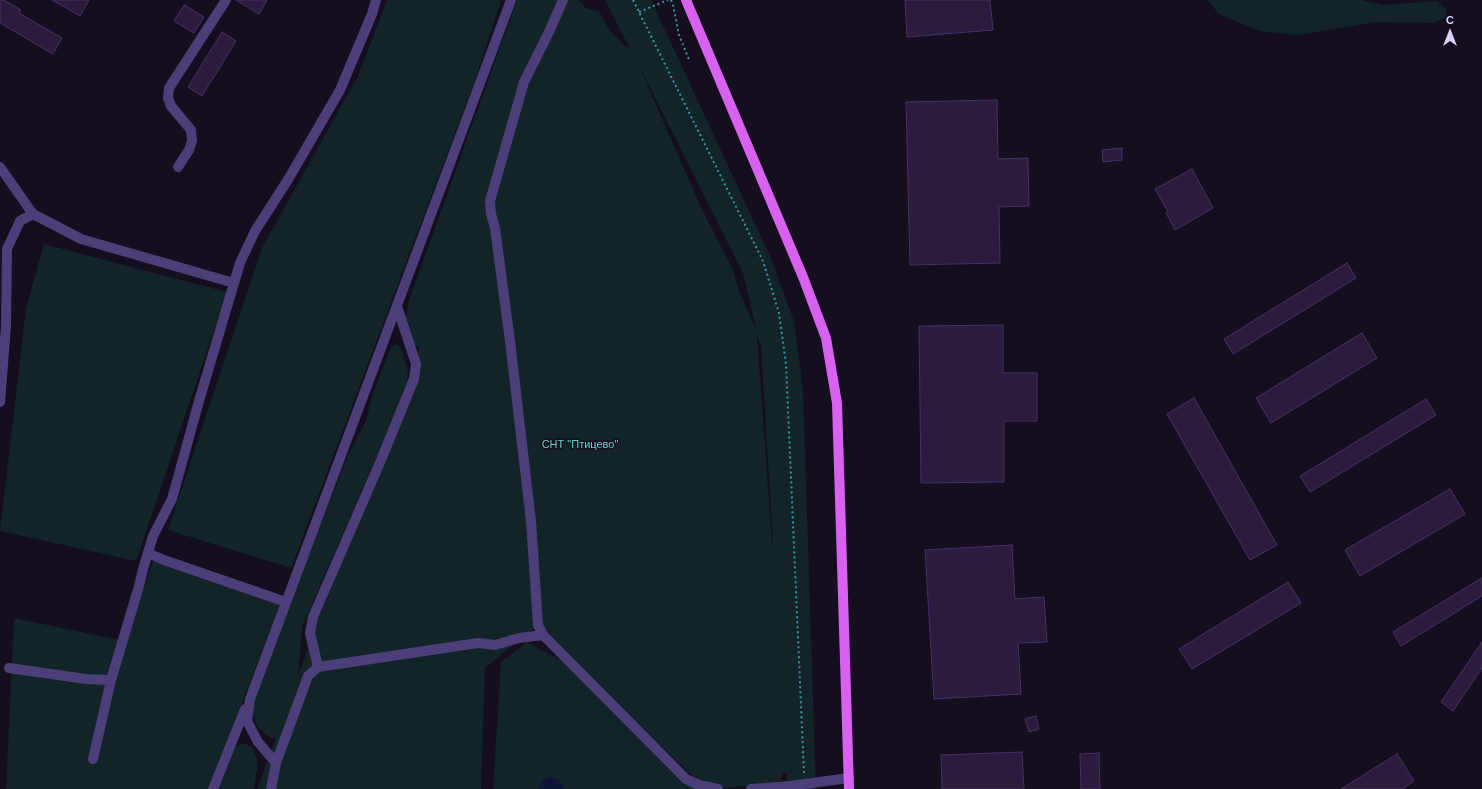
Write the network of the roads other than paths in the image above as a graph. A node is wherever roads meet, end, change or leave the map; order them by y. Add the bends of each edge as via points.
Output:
1 (226, 0) edge
2 (376, 0) edge
3 (511, 0) edge
4 (563, 0) edge
5 (686, 0) edge
6 (0, 167) edge
7 (178, 167) dead end
8 (33, 214) junction
9 (234, 283) junction
10 (397, 306) junction
11 (0, 402) edge
12 (148, 553) junction
13 (286, 602) junction
14 (544, 635) junction
15 (318, 667) junction
16 (9, 668) dead end
17 (111, 680) junction
18 (250, 699) junction
19 (93, 759) dead end
20 (276, 763) junction
21 (849, 778) junction
22 (213, 789) edge
23 (271, 789) edge
24 (718, 789) edge
25 (751, 789) edge
26 (850, 789) edge

1 - 7 street via 169,88 168,98 171,106 191,130 192,141 189,150
2 - 9 street via 340,90 255,231 240,262
3 - 10 street
4 - 14 street via 524,82 490,202 496,228 531,521 538,625
5 - 21 main road via 803,277 826,338 837,403
6 - 8 street
8 - 9 street via 81,239
8 - 11 street via 20,222 7,250 6,326
9 - 12 street via 172,499
10 - 13 street
10 - 15 street via 416,364 414,379 313,617 310,634
12 - 13 street
12 - 17 street
13 - 18 street
14 - 15 street via 519,638 495,645 478,643
14 - 24 street via 686,779
15 - 20 street via 308,676
16 - 17 street
17 - 19 street
18 - 20 street via 247,721 258,742
18 - 22 street
20 - 23 street
21 - 25 street
21 - 26 main road

